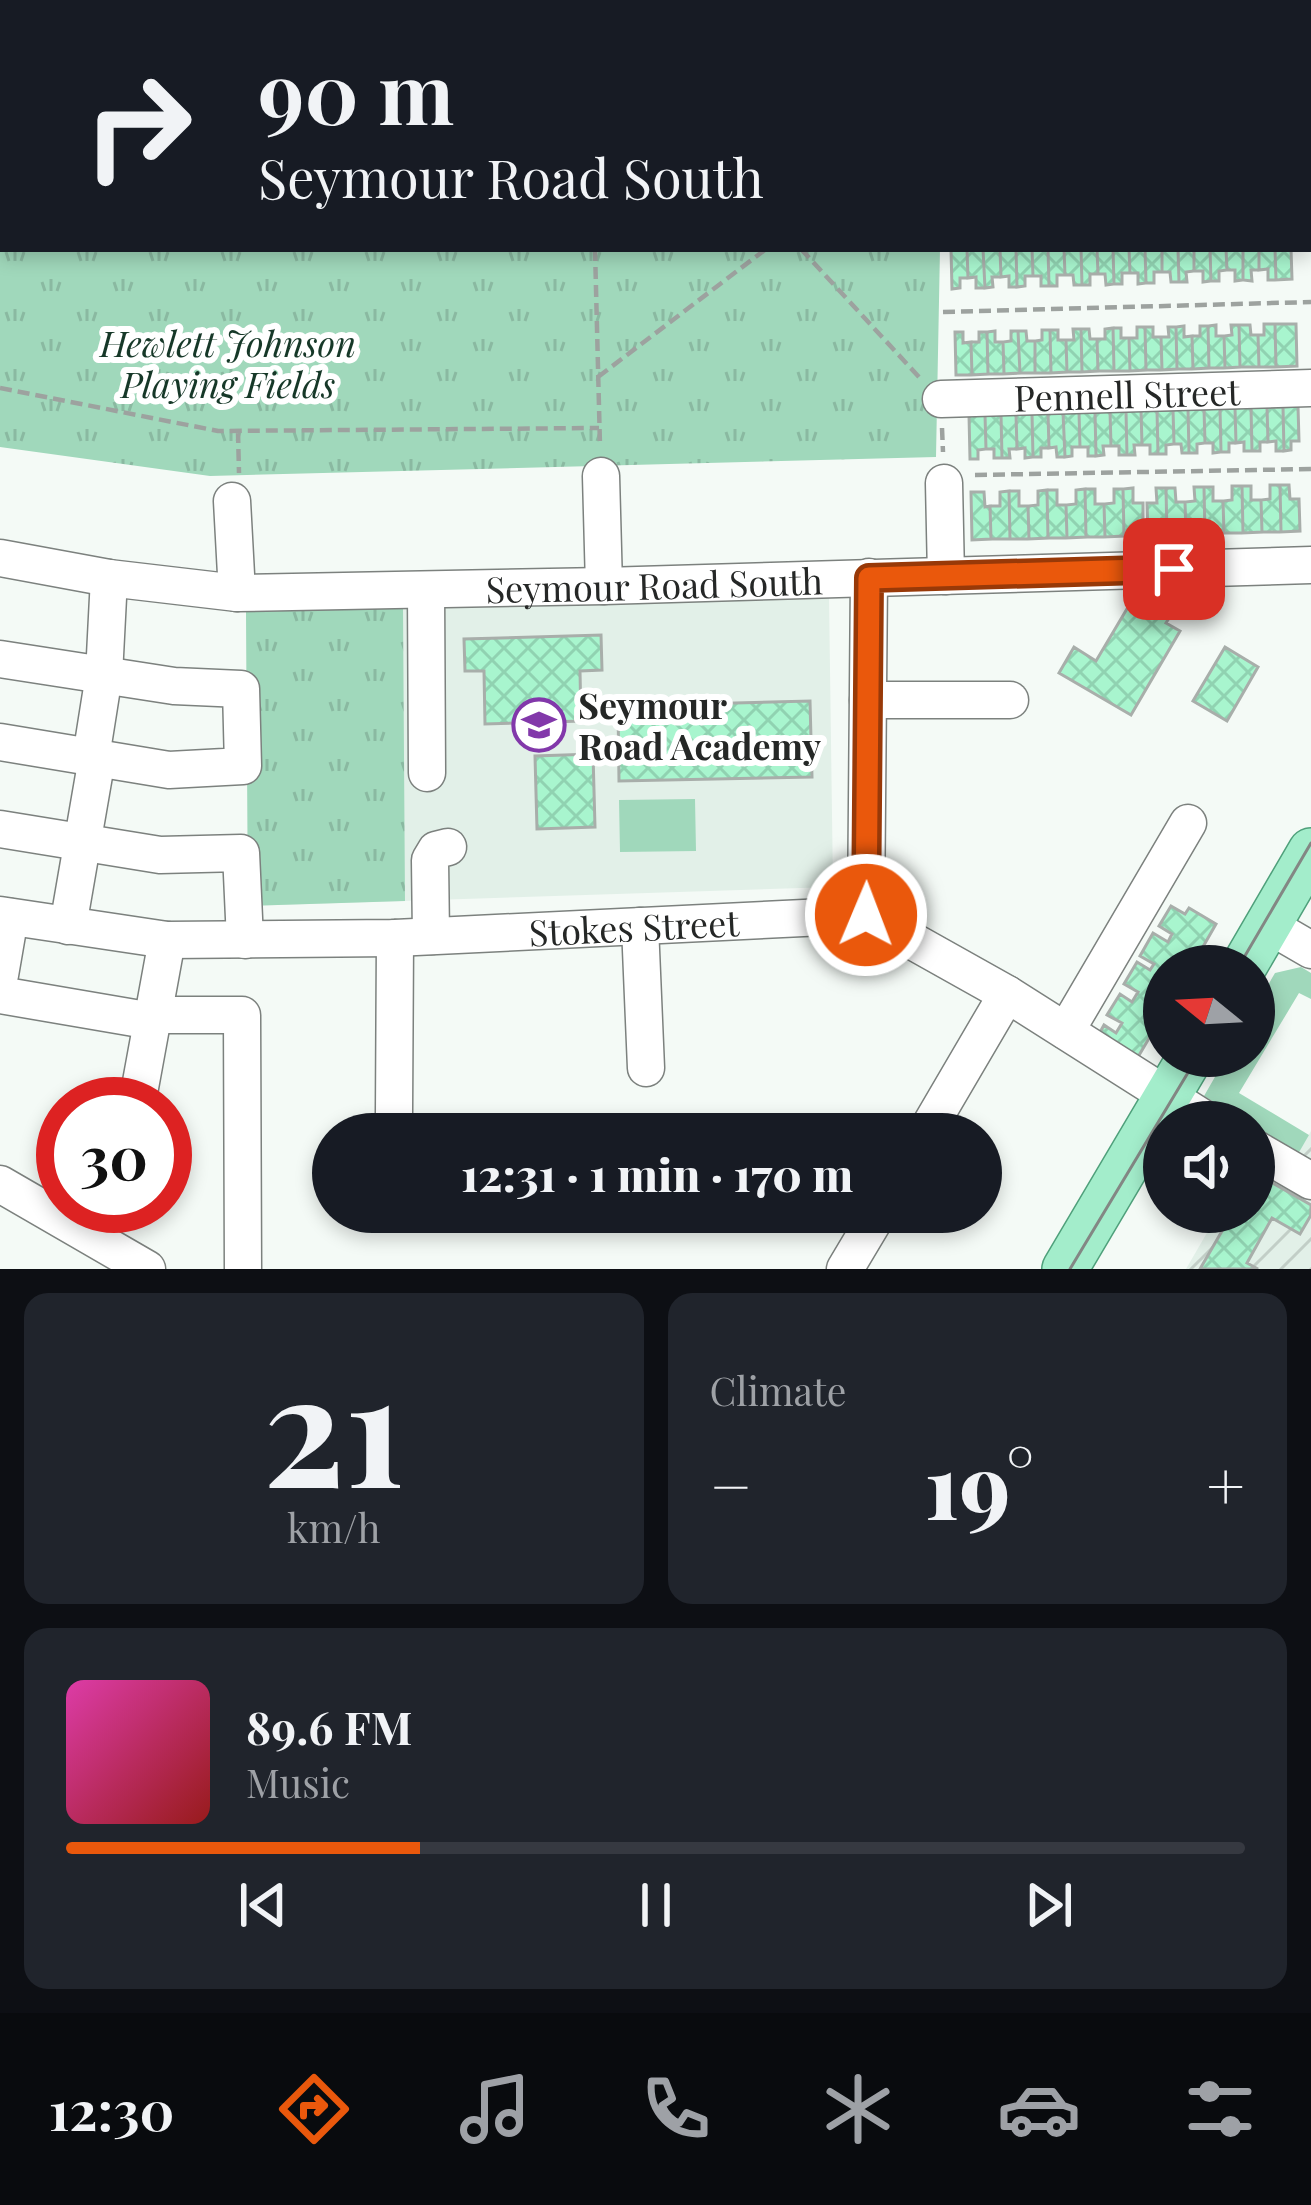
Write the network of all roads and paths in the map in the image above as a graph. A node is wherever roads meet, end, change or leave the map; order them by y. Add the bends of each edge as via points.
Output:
1 (1311, 5) edge
2 (1311, 33) edge
3 (595, 252) edge
4 (762, 252) edge
5 (804, 252) edge
6 (1311, 302) edge
7 (943, 312) dead end
8 (598, 377) junction
9 (0, 388) edge
10 (1311, 388) edge
11 (941, 399) junction
12 (599, 428) junction
13 (238, 431) junction
14 (1311, 469) edge
15 (601, 476) joint
16 (944, 480) junction
17 (232, 502) joint
18 (0, 558) edge
19 (1311, 565) edge
20 (946, 576) junction
21 (109, 578) junction
22 (869, 578) junction
23 (604, 586) junction
24 (426, 590) junction
25 (237, 593) junction
26 (0, 658) edge
27 (104, 675) junction
28 (868, 700) junction
29 (1010, 700) dead end
30 (0, 742) edge
31 (94, 758) junction
32 (427, 773) dead end
33 (1188, 823) dead end
34 (0, 829) edge
35 (82, 843) junction
36 (448, 847) dead end
37 (1311, 851) edge
38 (866, 915) junction
39 (5, 916) edge
40 (1268, 925) junction
41 (68, 926) junction
42 (640, 926) junction
43 (413, 937) junction
44 (167, 940) junction
45 (245, 940) junction
46 (1256, 945) edge
47 (1311, 950) edge
48 (0, 975) edge
49 (1006, 994) junction
50 (0, 995) edge
51 (153, 1018) junction
52 (1066, 1030) junction
53 (646, 1068) dead end
54 (142, 1077) edge
55 (1179, 1077) edge
56 (1167, 1097) junction
57 (1174, 1101) edge
58 (394, 1113) edge
59 (937, 1113) edge
60 (1275, 1160) edge
61 (1311, 1181) edge
62 (4, 1196) edge
63 (36, 1205) edge
64 (107, 1233) edge
65 (866, 1233) edge
66 (147, 1269) edge
67 (243, 1269) edge
68 (845, 1269) edge
69 (1065, 1269) edge

1 - 2 street
3 - 8 path
4 - 8 path
5 - 11 path
6 - 7 path
8 - 12 path
9 - 13 path
10 - 11 street, Pennell Street
11 - 16 path
12 - 13 path
12 - 15 path
13 - 17 path
14 - 16 path
15 - 23 street
16 - 20 street
17 - 25 street
18 - 21 street, Seymour Road South
19 - 20 street, Seymour Road South
20 - 22 street, Seymour Road South
21 - 25 street, Seymour Road South
21 - 27 street
22 - 23 street, Seymour Road South
22 - 28 street
23 - 24 street, Seymour Road South
24 - 25 street, Seymour Road South
24 - 32 street
26 - 27 street
27 - 31 street
27 - 31 street via 241,689 243,766 169,770
28 - 29 street
28 - 38 street
30 - 31 street
31 - 35 street
33 - 52 street
34 - 35 street
35 - 41 street
35 - 45 street via 160,855 241,853
36 - 43 street via 430,860
37 - 40 main road
38 - 42 street, Stokes Street
38 - 49 street
39 - 41 street, Stokes Street
39 - 48 street
40 - 46 main road
40 - 47 street
41 - 44 street, Stokes Street
42 - 43 street, Stokes Street
42 - 53 street
43 - 45 street, Stokes Street
43 - 58 street
44 - 45 street, Stokes Street
44 - 51 street
49 - 52 street
49 - 59 street
50 - 51 street
51 - 54 street
51 - 67 street via 242,1016
52 - 56 street
55 - 56 main road
56 - 57 street
56 - 69 main road
60 - 61 street
62 - 63 street
64 - 66 street
65 - 68 street

